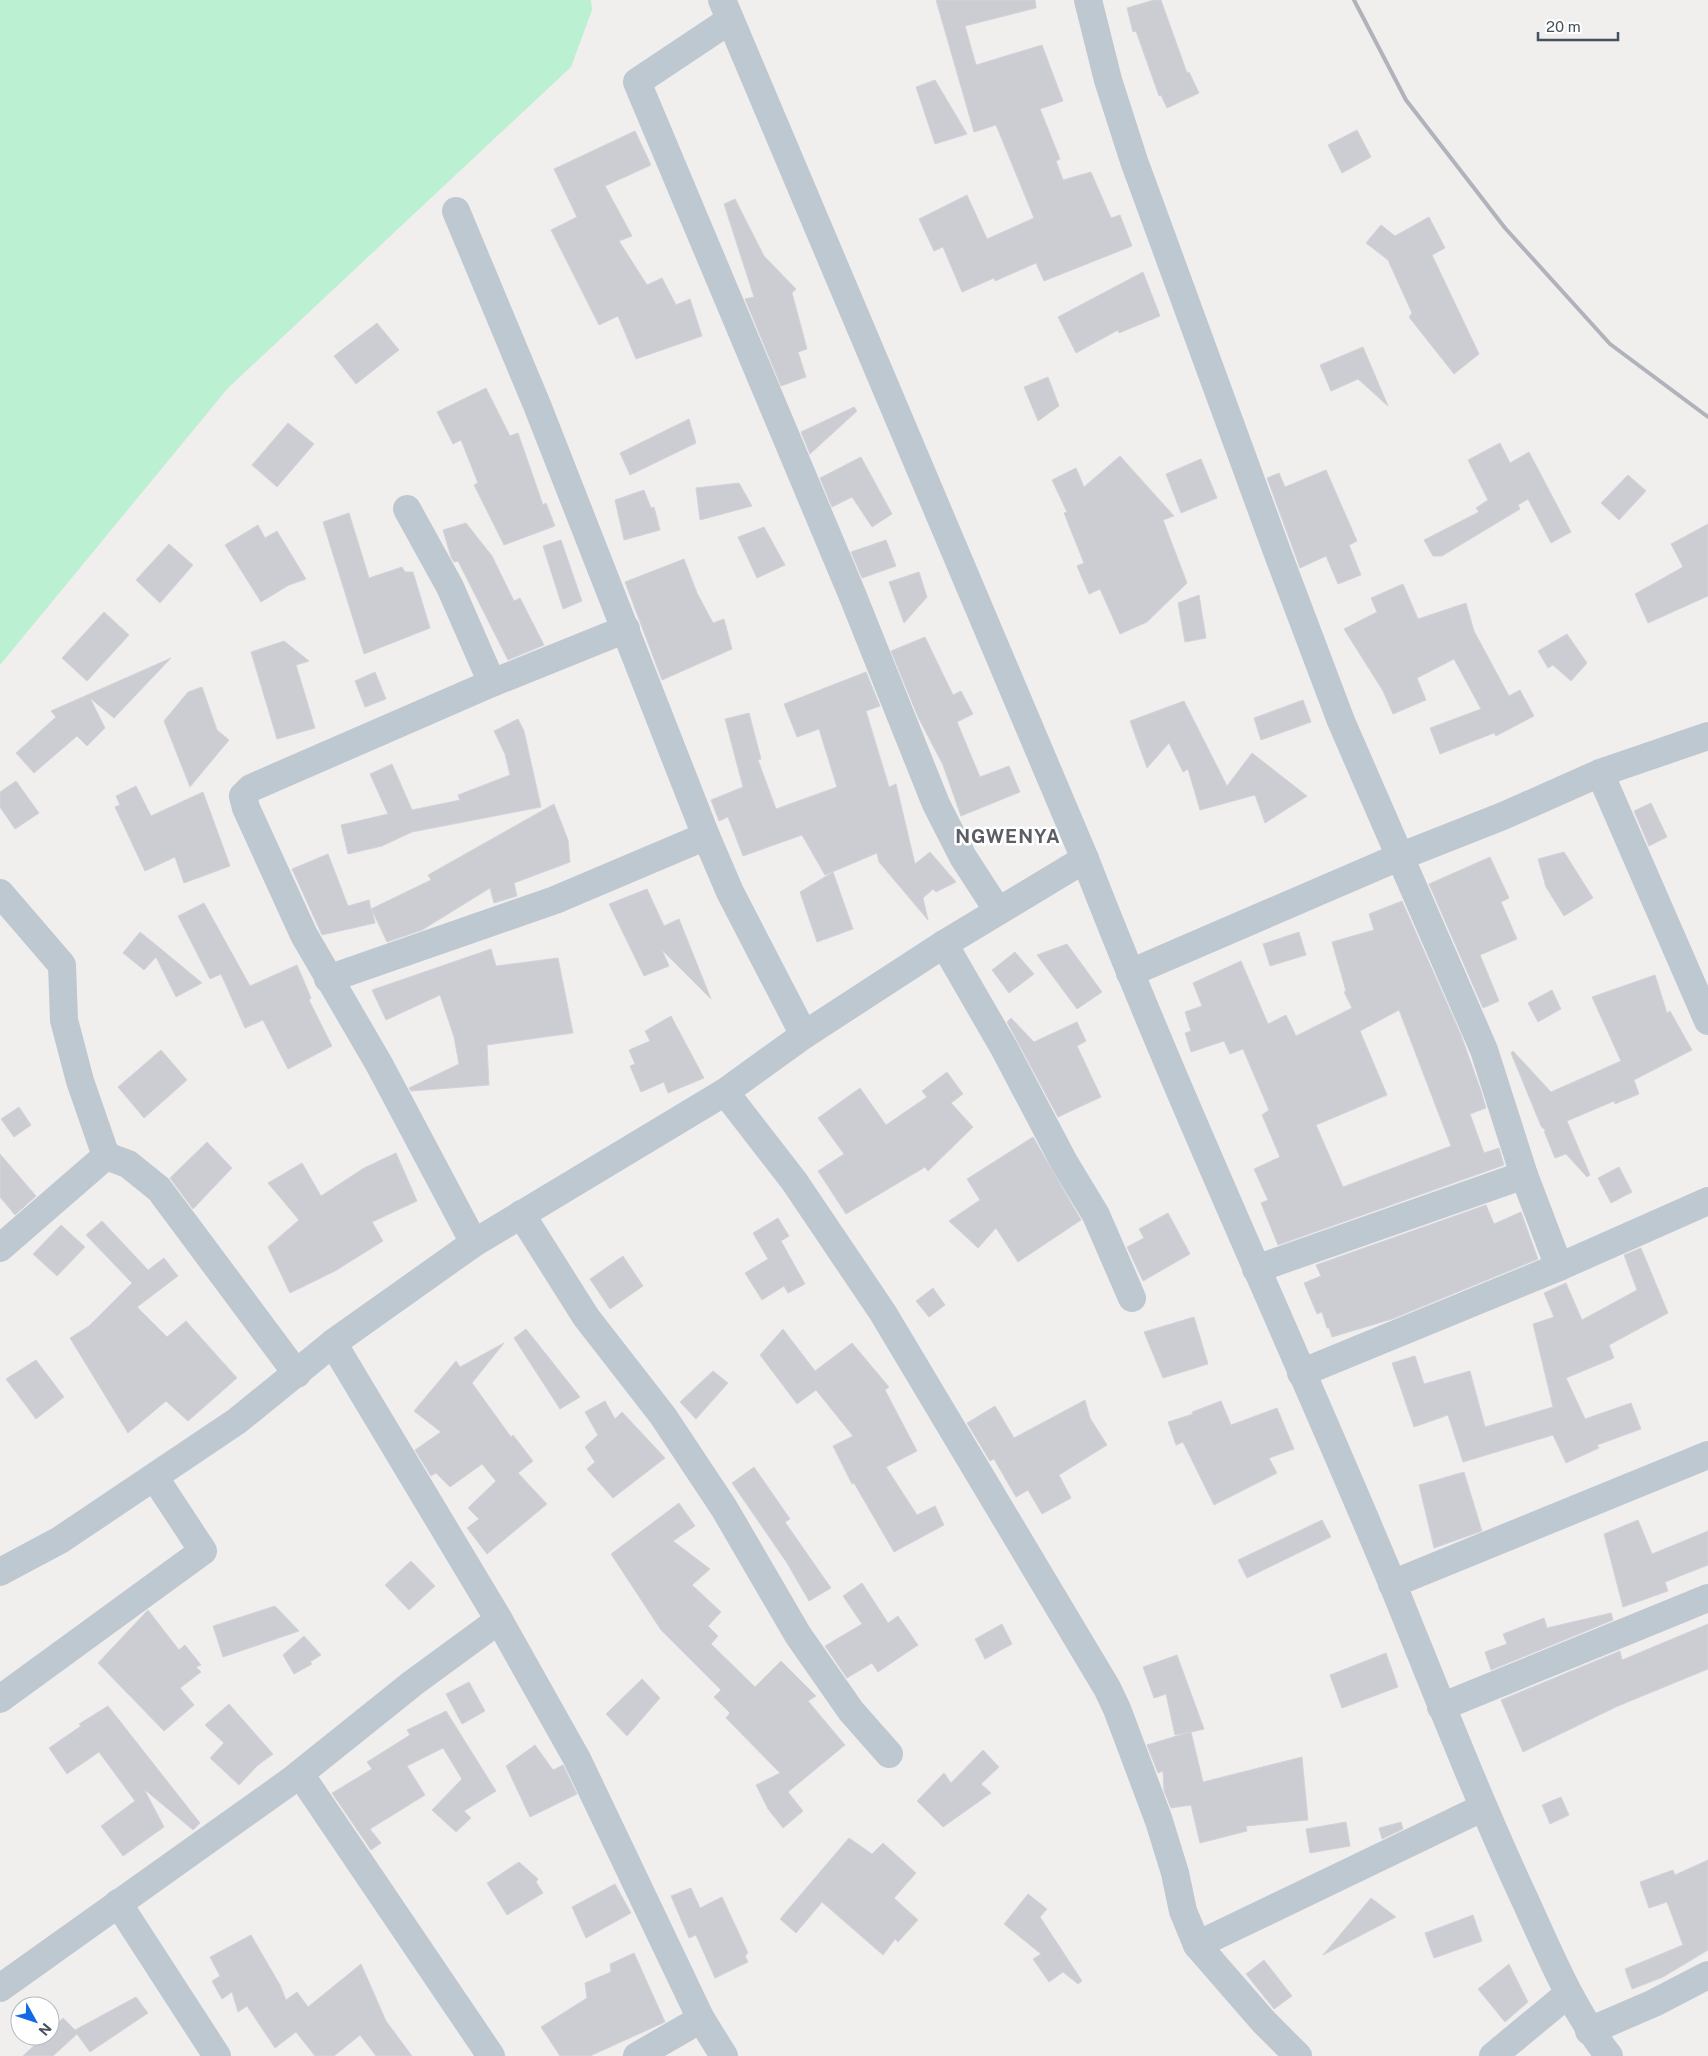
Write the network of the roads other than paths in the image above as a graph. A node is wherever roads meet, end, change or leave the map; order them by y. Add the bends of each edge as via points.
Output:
1 (1088, 0) edge
2 (726, 10) edge
3 (456, 211) dead end
4 (407, 509) dead end
5 (626, 629) junction
6 (492, 683) junction
7 (1708, 736) edge
8 (1600, 773) junction
9 (706, 836) junction
10 (1399, 857) junction
11 (1085, 859) junction
12 (0, 893) edge
13 (998, 911) junction
14 (944, 944) junction
15 (1130, 974) junction
16 (328, 979) junction
17 (1708, 1021) edge
18 (804, 1035) junction
19 (725, 1092) junction
20 (106, 1156) junction
21 (1524, 1175) junction
22 (1708, 1201) edge
23 (520, 1214) junction
24 (474, 1243) junction
25 (0, 1248) edge
26 (1559, 1267) junction
27 (1256, 1269) junction
28 (1132, 1298) dead end
29 (333, 1343) junction
30 (296, 1374) junction
31 (1301, 1374) junction
32 (1708, 1454) edge
33 (155, 1478) junction
34 (0, 1572) edge
35 (1392, 1584) junction
36 (1708, 1598) edge
37 (499, 1620) junction
38 (0, 1699) edge
39 (1441, 1707) junction
40 (889, 1754) dead end
41 (300, 1774) junction
42 (1482, 1808) junction
43 (118, 1903) junction
44 (1197, 1945) junction
45 (1708, 1975) edge
46 (0, 1988) edge
47 (1568, 1994) junction
48 (701, 2019) junction
49 (1589, 2031) junction
50 (217, 2056) edge
51 (491, 2056) edge
52 (637, 2056) edge
53 (724, 2056) edge
54 (1298, 2056) edge
55 (1493, 2056) edge
56 (1609, 2056) edge

1 - 10 street via 1108,80 1141,179 1282,566 1341,721
2 - 11 street
2 - 13 street via 637,82 852,594 936,804 963,857
3 - 5 street
4 - 6 street via 450,587
5 - 6 street
5 - 9 street
6 - 16 street via 251,788 243,796 287,899
7 - 8 street
8 - 10 street
8 - 17 street
9 - 16 street via 555,900
9 - 18 street via 730,892
10 - 15 street
10 - 21 street via 1484,1050
11 - 13 street
11 - 15 street
12 - 20 street via 62,965 64,1020 80,1081
13 - 14 street
14 - 18 street
14 - 28 street via 1096,1215
15 - 27 street
16 - 24 street via 379,1064
18 - 19 street
19 - 23 street
19 - 44 street via 794,1182 883,1313 1107,1688 1159,1821 1183,1911
20 - 25 street
20 - 30 street via 128,1164 159,1189
21 - 26 street
21 - 27 street
22 - 26 street
23 - 24 street
23 - 40 street via 586,1317 663,1416 719,1500 798,1635 851,1711
24 - 29 street
26 - 31 street
27 - 31 street
29 - 30 street
29 - 37 street
30 - 33 street via 237,1421
31 - 35 street
32 - 35 street
33 - 34 street via 60,1540
33 - 38 street via 203,1552
35 - 39 street
36 - 39 street
37 - 41 street
37 - 48 street via 577,1759
39 - 42 street
41 - 43 street
41 - 51 street
42 - 44 street
42 - 47 street
43 - 46 street
43 - 50 street
44 - 54 street
45 - 49 street
47 - 49 street
47 - 55 street
48 - 52 street
48 - 53 street
49 - 56 street

